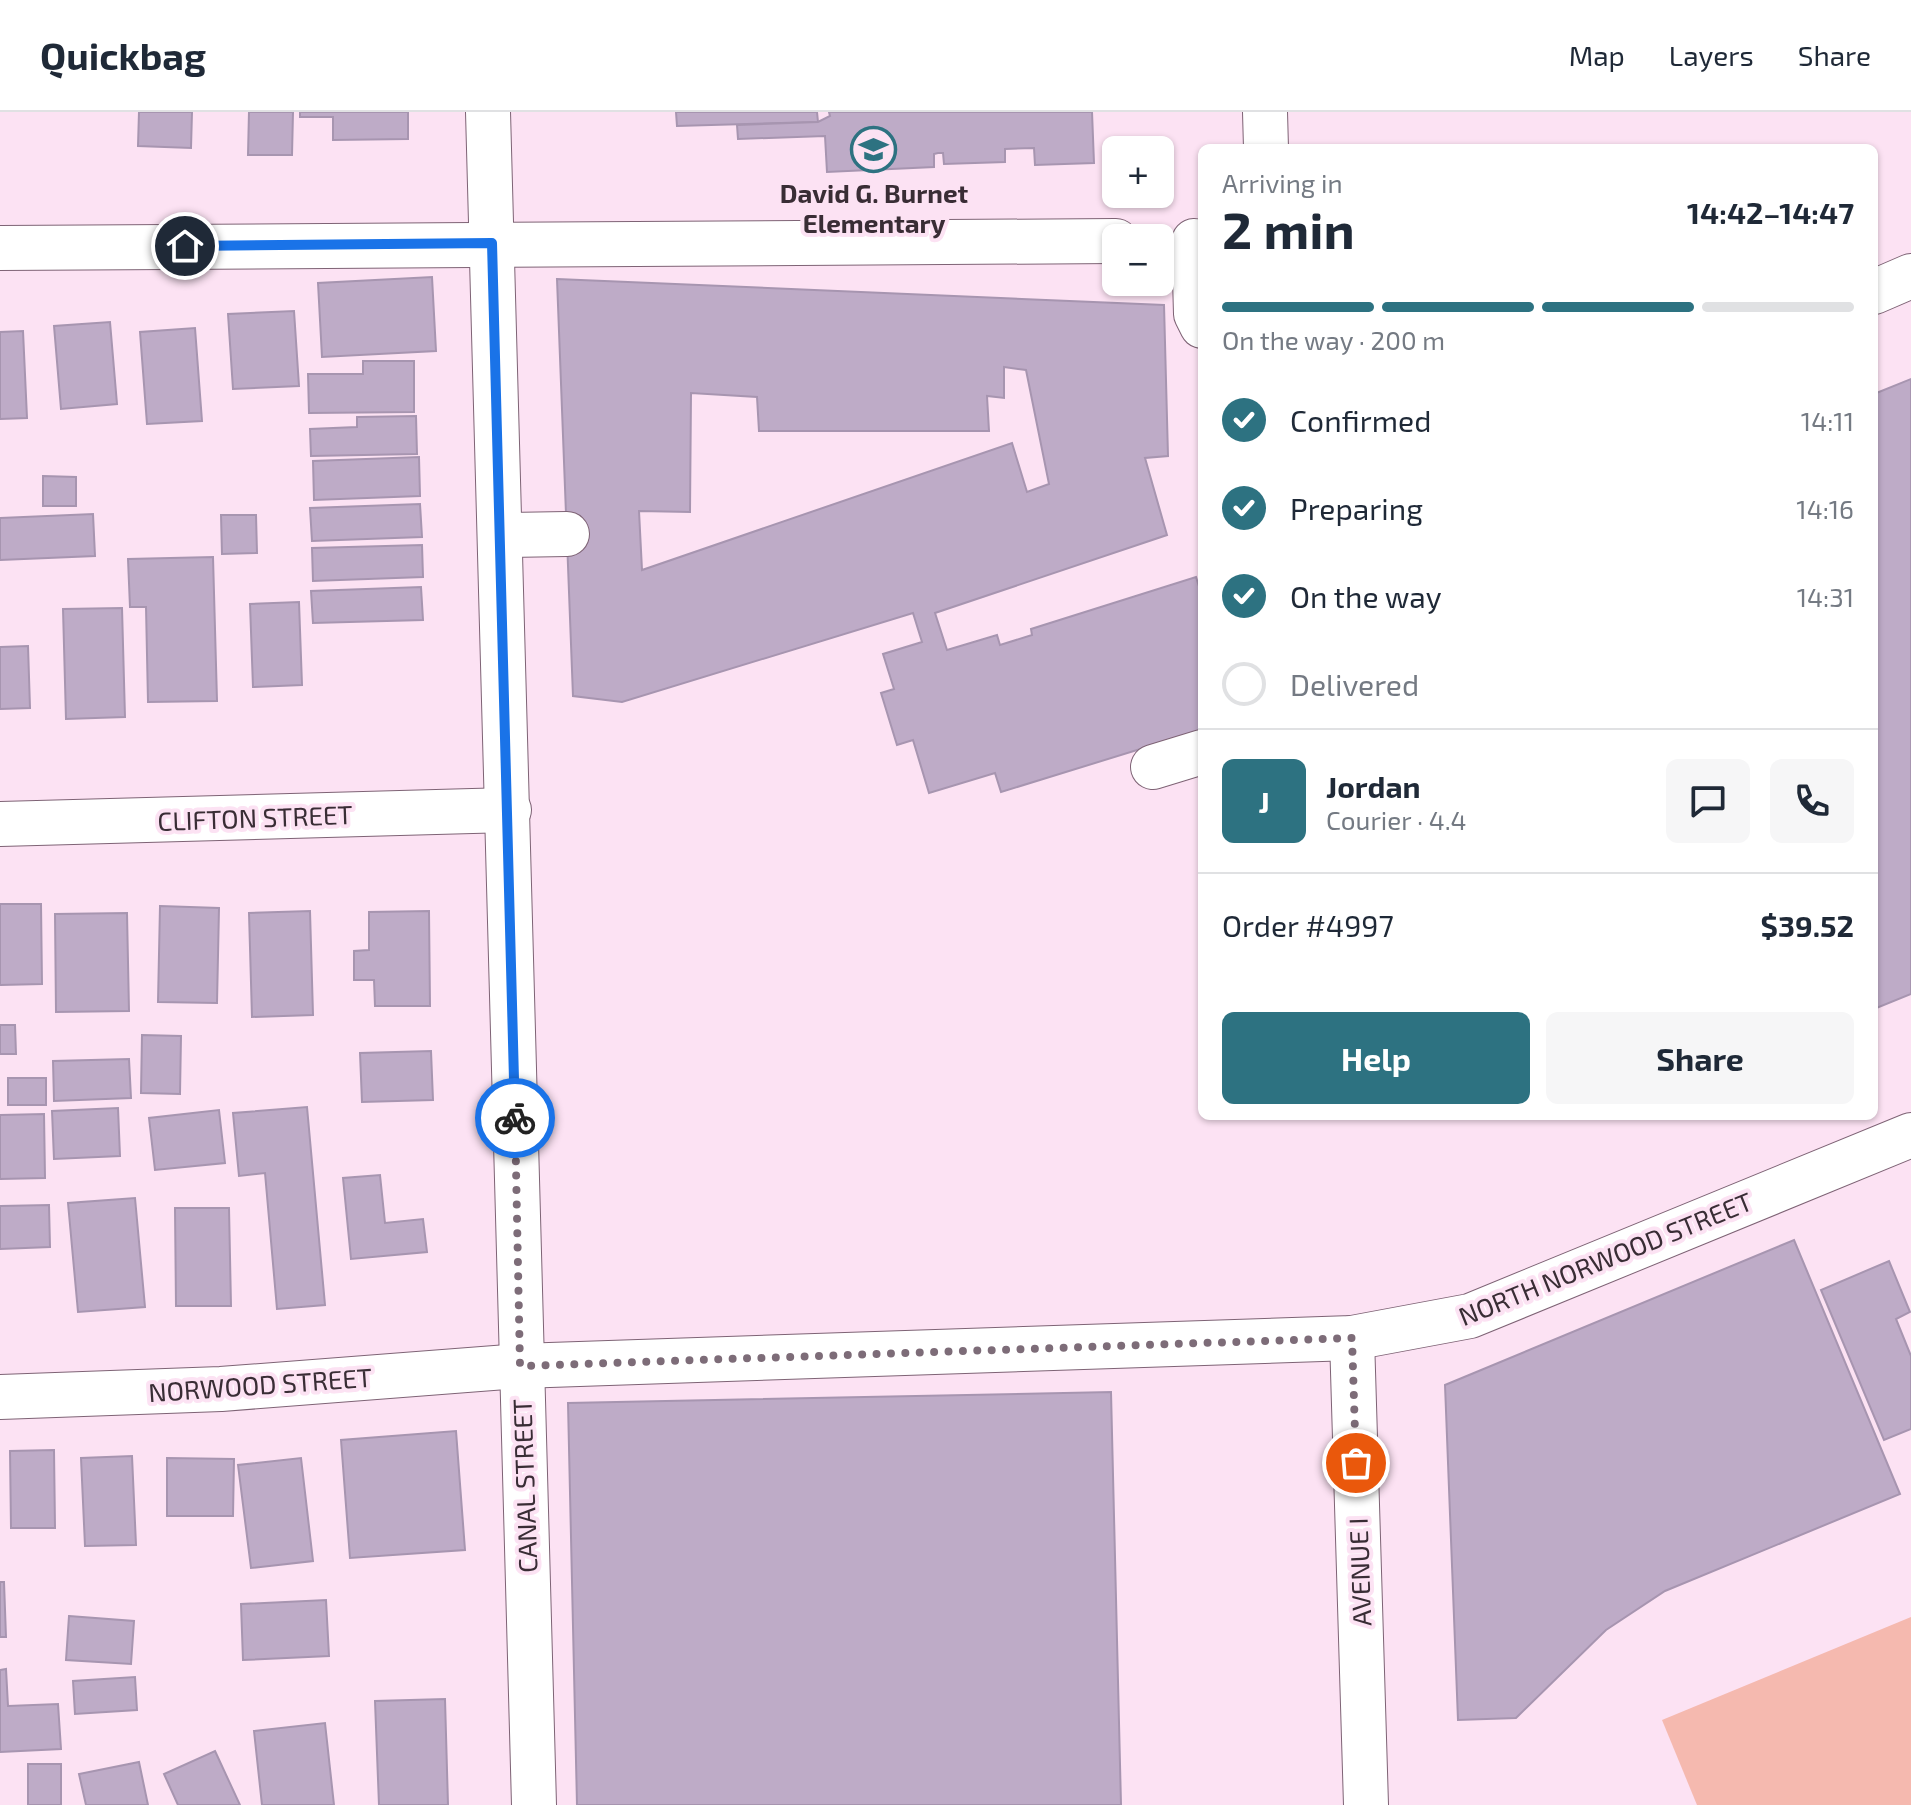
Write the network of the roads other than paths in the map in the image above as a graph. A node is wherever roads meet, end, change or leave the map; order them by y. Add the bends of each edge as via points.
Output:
1 (488, 112) edge
2 (1265, 112) edge
3 (1266, 144) edge
4 (1102, 241) edge
5 (1185, 241) edge
6 (492, 243) junction
7 (0, 248) edge
8 (1911, 276) edge
9 (1878, 290) edge
10 (1198, 318) edge
11 (567, 534) dead end
12 (501, 535) junction
13 (1198, 753) edge
14 (1153, 767) dead end
15 (509, 810) junction
16 (0, 824) edge
17 (1911, 1135) edge
18 (1352, 1338) junction
19 (520, 1366) junction
20 (0, 1397) edge
21 (534, 1805) edge
22 (1366, 1805) edge

1 - 6 street, CANAL STREET
2 - 3 street
4 - 6 street
5 - 10 street
6 - 7 street
6 - 12 street, CANAL STREET
8 - 9 street
11 - 12 street
12 - 15 street, CANAL STREET
13 - 14 street
15 - 16 street, CLIFTON STREET
15 - 19 street, CANAL STREET
17 - 18 street, NORTH NORWOOD STREET via 1470,1316
18 - 19 street, NORTH NORWOOD STREET
18 - 22 street, AVENUE I
19 - 20 street, NORWOOD STREET via 221,1389
19 - 21 street, CANAL STREET

